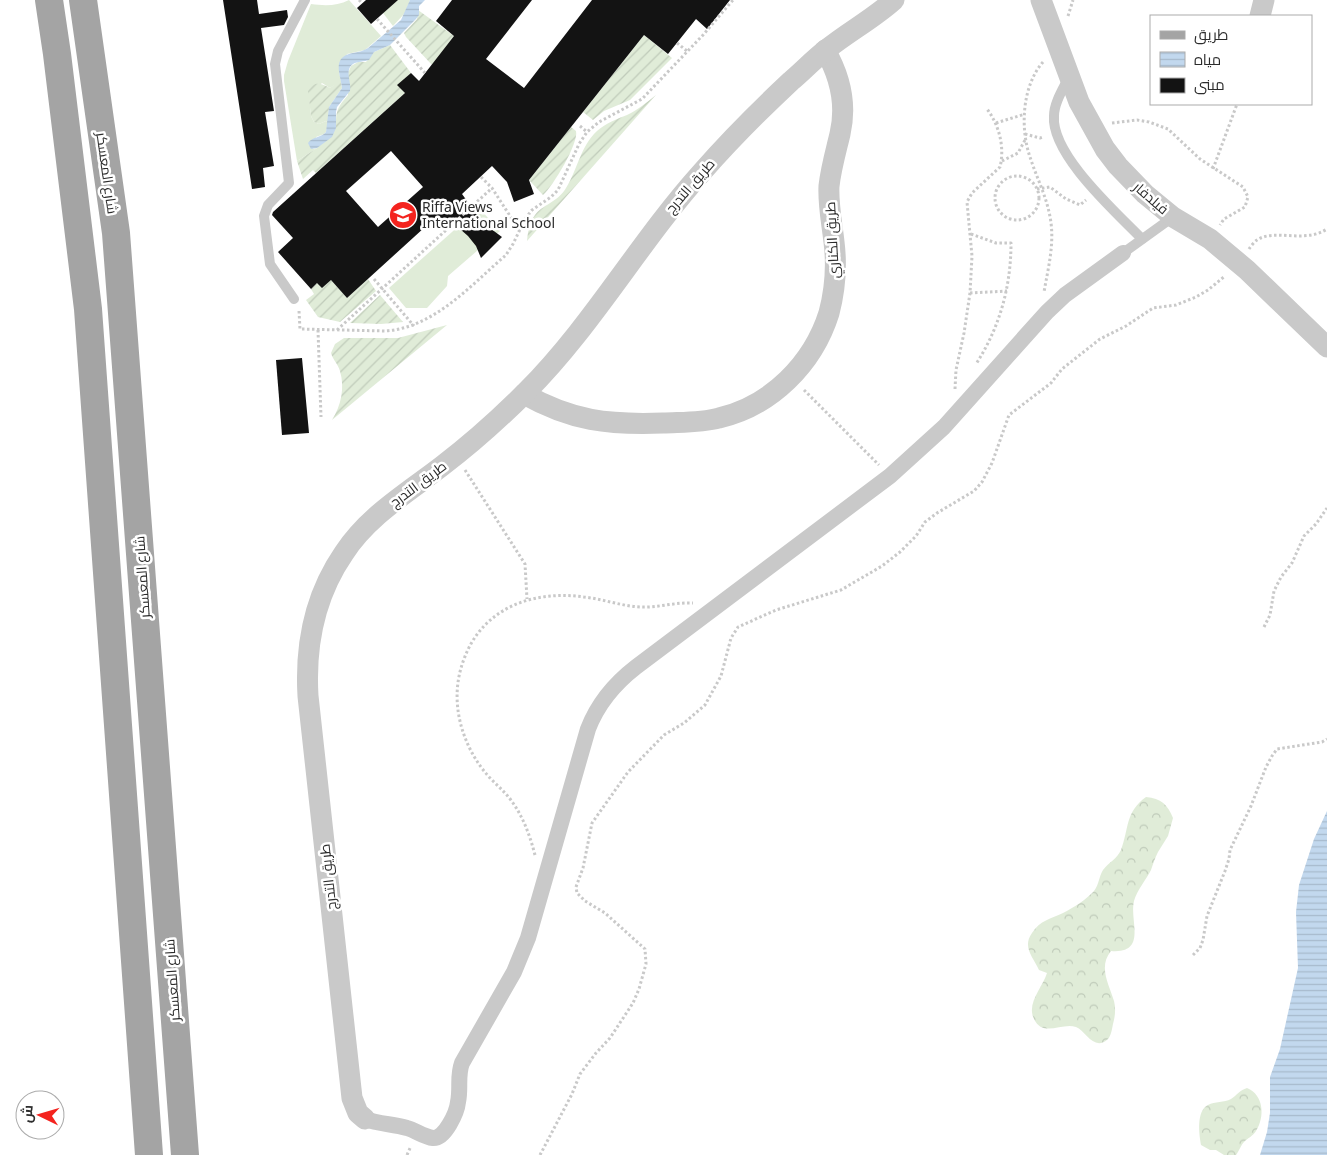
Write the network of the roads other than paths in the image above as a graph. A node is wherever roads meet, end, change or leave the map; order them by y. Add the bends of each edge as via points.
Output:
1 (49, 0) edge
2 (83, 0) edge
3 (305, 0) edge
4 (894, 0) edge
5 (1041, 0) edge
6 (1264, 0) edge
7 (1260, 15) edge
8 (825, 50) junction
9 (1068, 77) junction
10 (1173, 217) junction
11 (1142, 239) junction
12 (1123, 253) joint
13 (294, 299) road end
14 (1327, 346) edge
15 (524, 394) junction
16 (365, 1118) joint
17 (149, 1155) edge
18 (185, 1155) edge

1 - 17 main road via 88,309
2 - 18 main road, شارع المعسكر via 116,233
3 - 13 lane via 278,51 275,64 290,178 264,216 270,264
4 - 8 street, طريق التدرج
5 - 9 street, فيلدفار
6 - 7 street
8 - 15 street, طريق التدرج via 759,112 672,206 574,339
8 - 15 street, طريق الكناري via 837,75 843,102 829,187 835,278 822,332 792,377 764,400 748,408 702,421 631,424 596,421 561,412
9 - 10 street, فيلدفار via 1105,149 1131,180
9 - 11 lane via 1054,113 1063,148 1095,191
10 - 11 lane
10 - 14 street, فيلدفار via 1210,239
11 - 12 lane
12 - 16 street via 1064,295 944,427 890,476 625,675 606,696 593,717 528,938 511,978 462,1063 458,1078 458,1104 444,1132 438,1137 430,1137
15 - 16 street, طريق التدرج via 456,456 385,508 357,534 326,584 311,632 308,696 352,1098 358,1113

